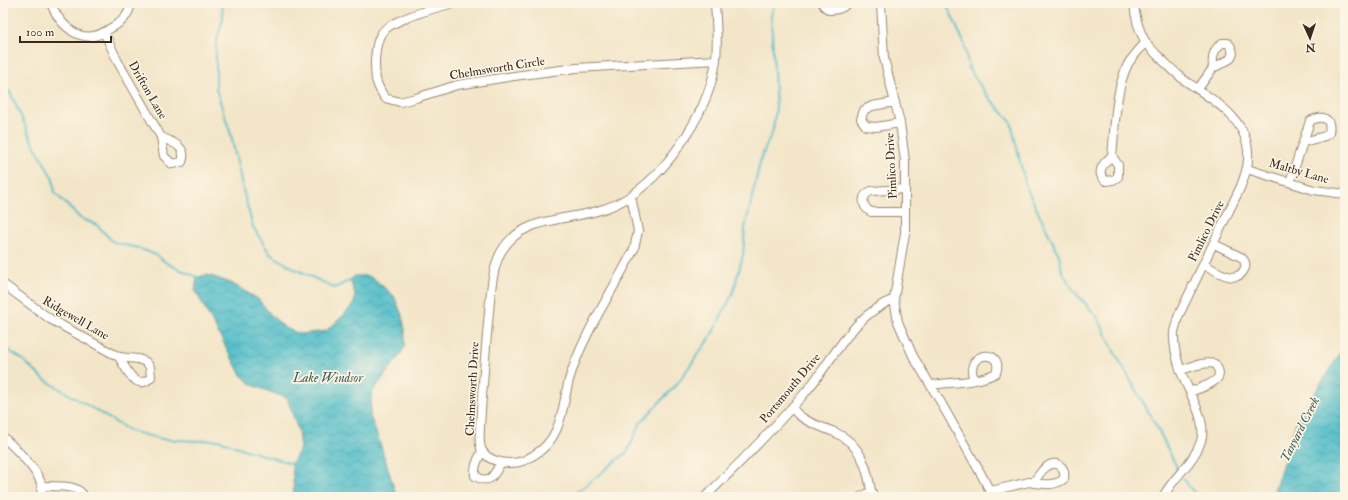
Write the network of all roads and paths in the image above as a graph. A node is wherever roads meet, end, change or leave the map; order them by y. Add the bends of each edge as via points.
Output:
1 (51, 3) edge
2 (131, 3) edge
3 (454, 3) edge
4 (715, 3) edge
5 (823, 3) edge
6 (848, 3) edge
7 (881, 3) edge
8 (1134, 3) edge
9 (104, 32) junction
10 (1146, 42) junction
11 (716, 60) junction
12 (1213, 68) dead end
13 (1198, 89) junction
14 (895, 102) junction
15 (900, 123) junction
16 (161, 137) dead end
17 (1304, 142) dead end
18 (1112, 156) dead end
19 (1247, 169) junction
20 (1290, 182) junction
21 (905, 189) junction
22 (1345, 194) edge
23 (631, 196) junction
24 (905, 212) junction
25 (1214, 244) junction
26 (1203, 264) junction
27 (3, 284) edge
28 (894, 299) junction
29 (119, 357) dead end
30 (1181, 370) junction
31 (973, 380) dead end
32 (931, 385) junction
33 (1190, 392) junction
34 (792, 407) junction
35 (3, 436) edge
36 (482, 451) junction
37 (501, 462) junction
38 (1034, 483) dead end
39 (42, 486) junction
40 (872, 494) edge
41 (992, 494) edge
42 (41, 497) edge
43 (84, 497) edge
44 (705, 497) edge
45 (860, 497) edge
46 (1163, 497) edge

1 - 9 street via 64,25 72,31 94,36
2 - 9 street via 126,18
3 - 11 street, Chelmsworth Circle via 394,23 381,32 376,47 375,76 385,98 400,102 457,85 576,68
4 - 11 street, Chelmsworth Drive
5 - 6 street via 829,10 844,7
7 - 14 street, Pimlico Drive via 884,58
8 - 10 street, Pimlico Drive via 1137,24
9 - 16 street, Drifton Lane via 118,62
10 - 13 street, Pimlico Drive via 1171,69
10 - 18 street via 1125,72 1117,108
11 - 23 street, Chelmsworth Drive via 708,92 684,140 655,176
12 - 13 street
13 - 19 street, Pimlico Drive via 1220,104 1240,127 1248,149
14 - 15 street, Pimlico Drive
14 - 15 street via 864,110 861,119 866,126
15 - 21 street, Pimlico Drive via 905,161
17 - 20 street
19 - 20 street, Maltby Lane
19 - 25 street, Pimlico Drive
20 - 22 street, Maltby Lane via 1314,190
21 - 24 street, Pimlico Drive
21 - 24 street via 871,191 866,193 863,202 866,210 871,212
23 - 36 street, Chelmsworth Drive via 597,211 542,222 526,228 511,239 501,252 494,270 490,295 480,436
23 - 37 street via 638,232 634,249 580,352 570,378 561,418 550,442 545,448 523,461
24 - 28 street, Pimlico Drive
25 - 26 street, Pimlico Drive
25 - 26 street via 1241,257 1246,265 1244,270 1235,278
26 - 30 street, Pimlico Drive via 1178,317 1174,332
27 - 29 street, Ridgewell Lane via 50,319
28 - 32 street, Pimlico Drive via 898,322 913,356
28 - 34 street, Portsmouth Drive via 865,316
30 - 33 street, Pimlico Drive
30 - 33 street via 1206,363 1215,364 1218,369 1219,374 1214,382
31 - 32 street
32 - 41 street, Pimlico Drive
33 - 46 street, Pimlico Drive via 1200,417 1202,440 1195,455
34 - 40 street via 800,416 835,432 856,448 866,467
34 - 44 street, Portsmouth Drive
35 - 39 street via 29,464
36 - 37 street, Chelmsworth Drive via 491,459
36 - 37 street via 475,466 475,476 490,479
38 - 41 street via 1029,482
39 - 42 street
39 - 43 street via 70,487 80,491
40 - 45 street

